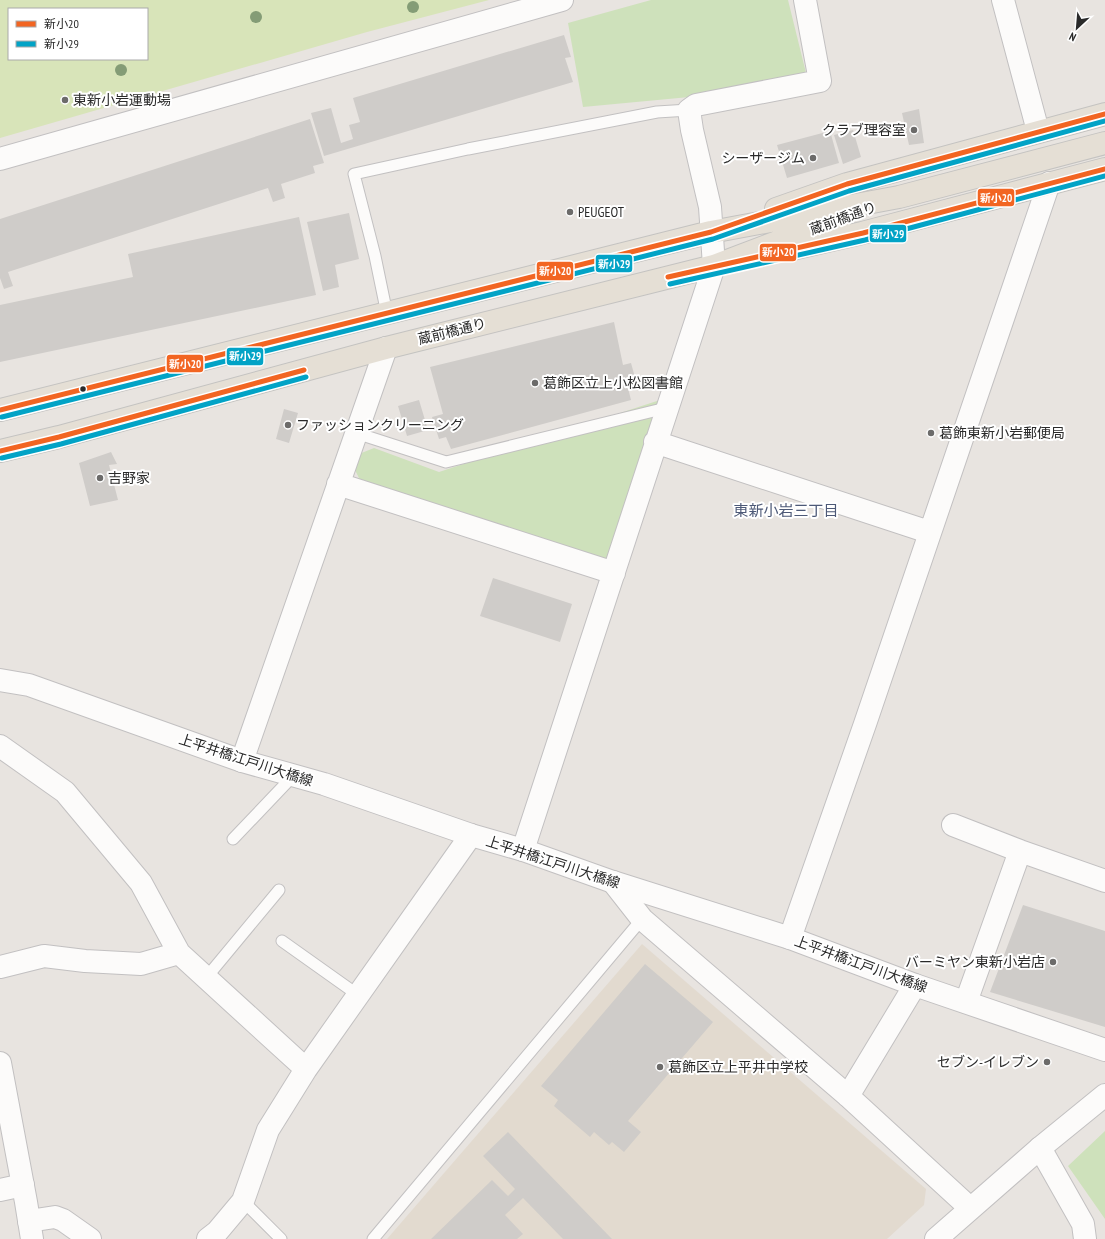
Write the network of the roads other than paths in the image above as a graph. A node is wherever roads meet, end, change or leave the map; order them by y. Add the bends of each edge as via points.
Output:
1 (562, 0) edge
2 (804, 0) edge
3 (1003, 0) edge
4 (689, 110) junction
5 (1105, 114) edge
6 (1038, 131) junction
7 (1105, 143) edge
8 (0, 159) edge
9 (1105, 168) edge
10 (1049, 184) junction
11 (898, 197) junction
12 (711, 232) junction
13 (714, 266) junction
14 (387, 314) junction
15 (386, 348) junction
16 (666, 408) junction
17 (0, 410) edge
18 (356, 433) junction
19 (656, 442) junction
20 (0, 451) edge
21 (338, 484) junction
22 (929, 532) junction
23 (614, 573) junction
24 (0, 680) edge
25 (0, 746) edge
26 (242, 760) junction
27 (293, 776) junction
28 (953, 825) dead end
29 (471, 835) junction
30 (233, 839) dead end
31 (523, 850) junction
32 (1020, 851) junction
33 (1105, 881) edge
34 (613, 882) junction
35 (279, 890) dead end
36 (642, 919) junction
37 (790, 938) junction
38 (282, 941) dead end
39 (179, 953) junction
40 (0, 967) edge
41 (206, 978) junction
42 (915, 985) junction
43 (358, 995) junction
44 (966, 1002) junction
45 (1105, 1050) edge
46 (0, 1063) edge
47 (306, 1069) junction
48 (1105, 1095) edge
49 (848, 1096) junction
50 (1040, 1148) junction
51 (23, 1185) junction
52 (0, 1190) edge
53 (243, 1201) junction
54 (970, 1208) junction
55 (30, 1230) edge
56 (90, 1239) edge
57 (208, 1239) edge
58 (281, 1239) edge
59 (373, 1239) edge
60 (936, 1239) edge
61 (1085, 1239) edge

1 - 8 street
2 - 4 street via 820,80 696,105
3 - 6 street
4 - 12 street via 710,207
4 - 14 lane via 649,114 354,174
5 - 6 main road
6 - 12 main road via 847,184
7 - 11 main road, 蔵前橋通り
9 - 10 main road
10 - 13 main road via 862,233
10 - 22 street
11 - 12 main road, 蔵前橋通り
11 - 13 main road, 蔵前橋通り
12 - 13 street
12 - 14 main road, 蔵前橋通り
13 - 15 main road, 蔵前橋通り
13 - 16 street
14 - 17 main road, 蔵前橋通り
15 - 18 street
15 - 20 main road, 蔵前橋通り
16 - 18 lane via 446,462
16 - 19 street
18 - 21 street
19 - 22 street
19 - 23 street
21 - 23 street
21 - 26 street
22 - 37 street
23 - 31 street
24 - 26 street, 上平井橋江戸川大橋線 via 29,685
25 - 39 street via 65,792 141,883
26 - 27 street, 上平井橋江戸川大橋線
27 - 29 street, 上平井橋江戸川大橋線 via 324,784
27 - 30 lane
28 - 32 street
29 - 31 street, 上平井橋江戸川大橋線
29 - 43 street
31 - 34 street, 上平井橋江戸川大橋線
32 - 33 street
32 - 44 street
34 - 36 street
34 - 37 street, 上平井橋江戸川大橋線
35 - 41 lane
36 - 49 street
36 - 59 lane
37 - 42 street, 上平井橋江戸川大橋線
38 - 43 lane
39 - 40 street via 141,964 44,956
39 - 41 street
41 - 47 street
42 - 44 street, 上平井橋江戸川大橋線
42 - 49 street
43 - 47 street
44 - 45 street, 上平井橋江戸川大橋線
46 - 51 street
47 - 53 street via 268,1130
48 - 50 street
49 - 54 street
50 - 54 street
50 - 61 street via 1083,1224
51 - 52 street
51 - 55 street
53 - 57 street
53 - 58 lane
54 - 60 street
55 - 56 street via 55,1217

